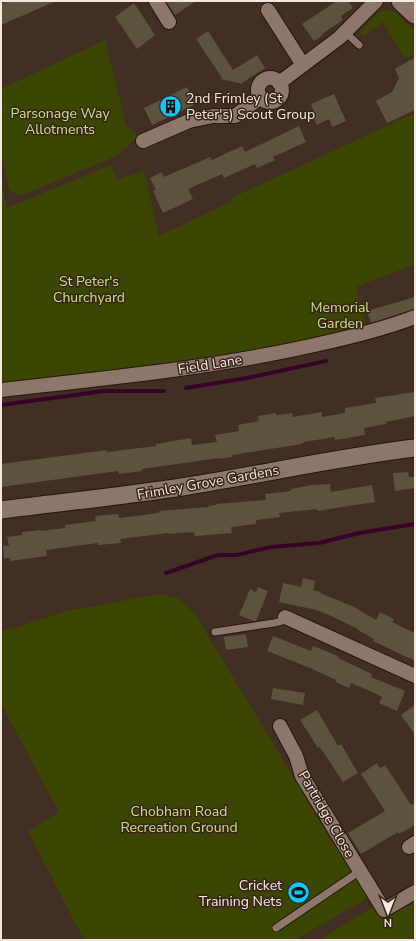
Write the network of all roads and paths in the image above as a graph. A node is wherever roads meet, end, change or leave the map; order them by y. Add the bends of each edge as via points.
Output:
1 (156, 1) edge
2 (376, 1) edge
3 (402, 1) edge
4 (268, 10) dead end
5 (415, 14) edge
6 (169, 22) dead end
7 (345, 32) junction
8 (359, 45) dead end
9 (303, 65) junction
10 (143, 141) dead end
11 (415, 317) edge
12 (1, 390) edge
13 (415, 448) edge
14 (1, 510) edge
15 (285, 617) joint
16 (215, 632) dead end
17 (415, 676) edge
18 (280, 726) dead end
19 (360, 871) junction
20 (415, 892) edge
21 (276, 928) dead end

1 - 6 street
2 - 7 street
3 - 5 main road
4 - 9 street
7 - 8 lane
7 - 9 street
9 - 10 street via 280,83 282,90 279,98 272,102 261,97 236,116 213,116 189,121
11 - 12 street, Field Lane via 367,333 286,352 183,370
13 - 14 street, Frimley Grove Gardens via 131,495
15 - 16 lane via 282,621 274,623
15 - 17 street
18 - 19 street, Partridge Close via 296,756 302,776
19 - 20 street, Partridge Close via 384,910
19 - 21 lane

